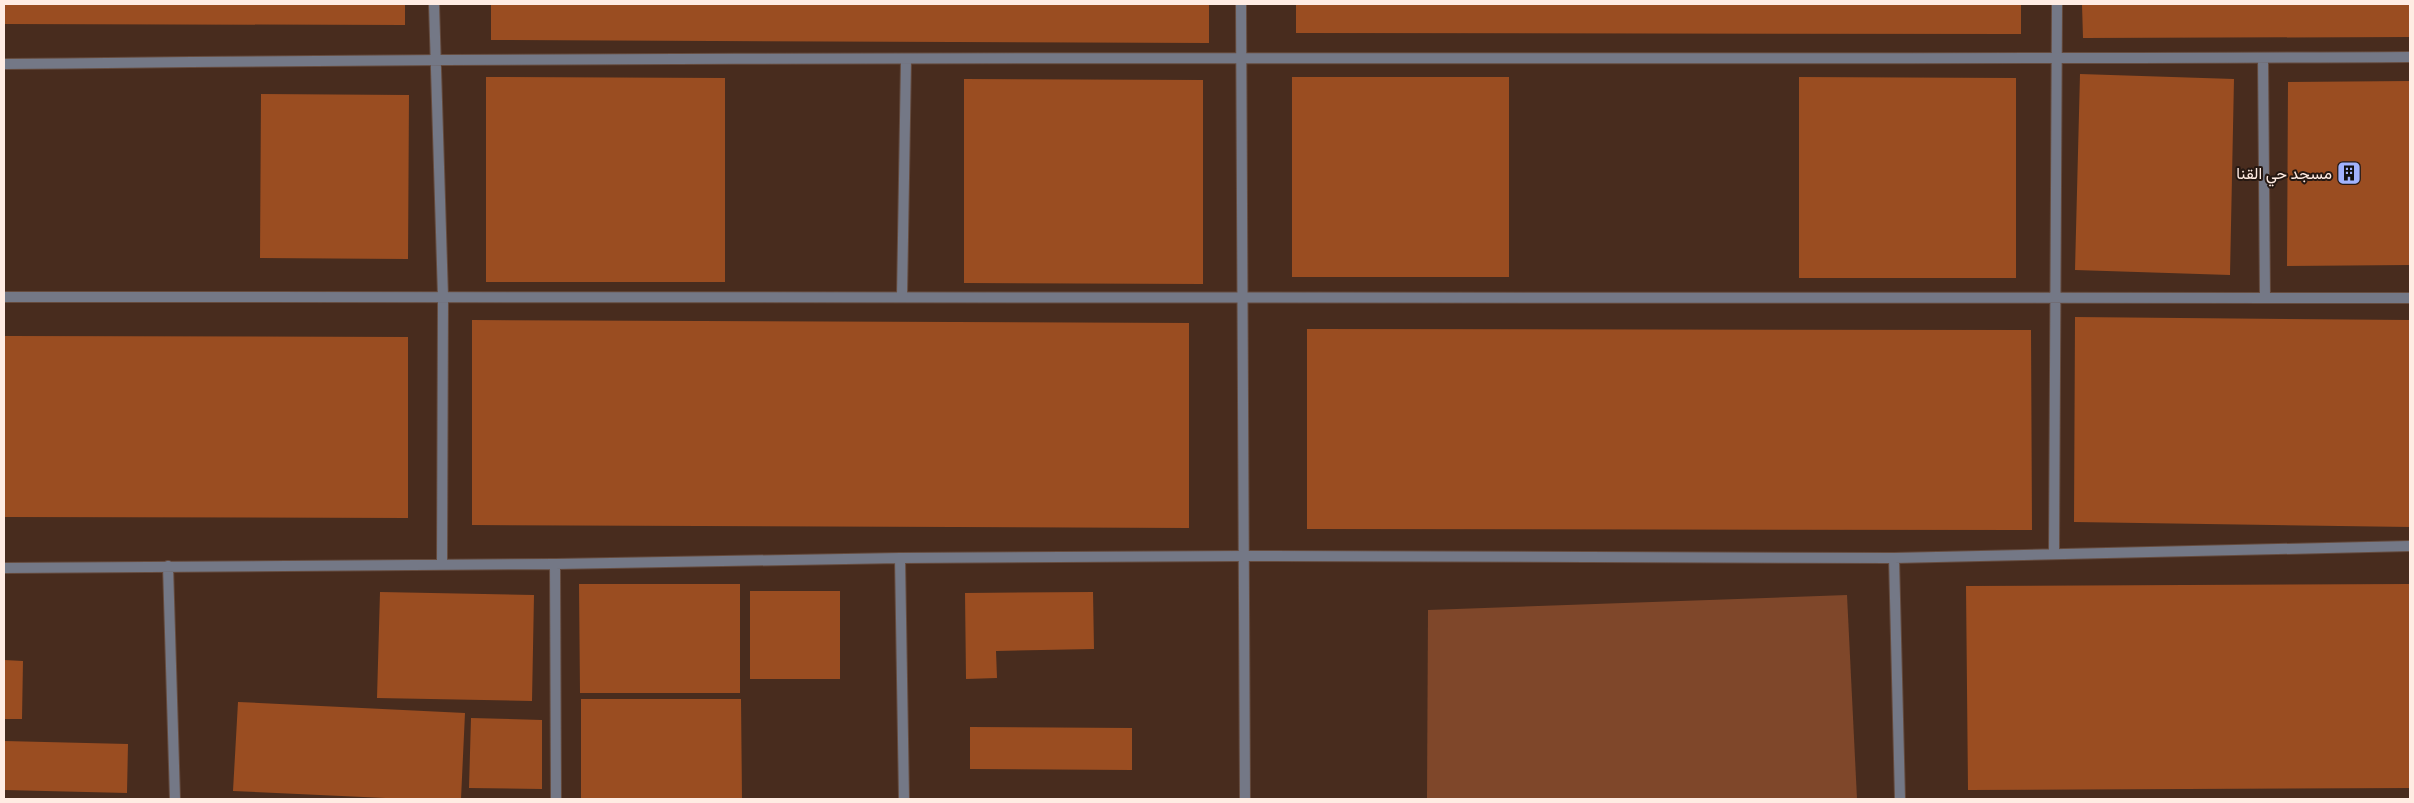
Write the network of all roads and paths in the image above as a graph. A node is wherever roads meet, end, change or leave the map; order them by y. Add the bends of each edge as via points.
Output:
1 (434, 4) edge
2 (1241, 4) edge
3 (2057, 4) edge
4 (2057, 57) junction
5 (2410, 57) edge
6 (1241, 58) junction
7 (2263, 58) junction
8 (434, 59) junction
9 (906, 60) junction
10 (4, 64) edge
11 (4, 297) edge
12 (443, 297) junction
13 (902, 297) junction
14 (1243, 298) junction
15 (2054, 298) junction
16 (2265, 298) junction
17 (2410, 298) edge
18 (2410, 546) edge
19 (2054, 554) junction
20 (1243, 556) junction
21 (900, 558) junction
22 (1894, 558) junction
23 (555, 564) junction
24 (442, 565) junction
25 (168, 566) junction
26 (4, 568) edge
27 (175, 799) edge
28 (556, 799) edge
29 (904, 799) edge
30 (1245, 799) edge
31 (1900, 799) edge

1 - 8 street
2 - 6 street
3 - 4 street
4 - 6 street
4 - 7 street
4 - 15 street
5 - 7 street
6 - 9 street
6 - 14 street
7 - 16 street
8 - 9 street
8 - 10 street
8 - 12 street
9 - 13 street
11 - 12 street
12 - 13 street
12 - 24 street
13 - 14 street
14 - 15 street
14 - 20 street
15 - 16 street
15 - 19 street
16 - 17 street
18 - 19 street
19 - 22 street
20 - 21 street
20 - 22 street
20 - 30 street
21 - 23 street
21 - 29 street
22 - 31 street
23 - 24 street
23 - 28 street
24 - 25 street
25 - 26 street
25 - 27 street

